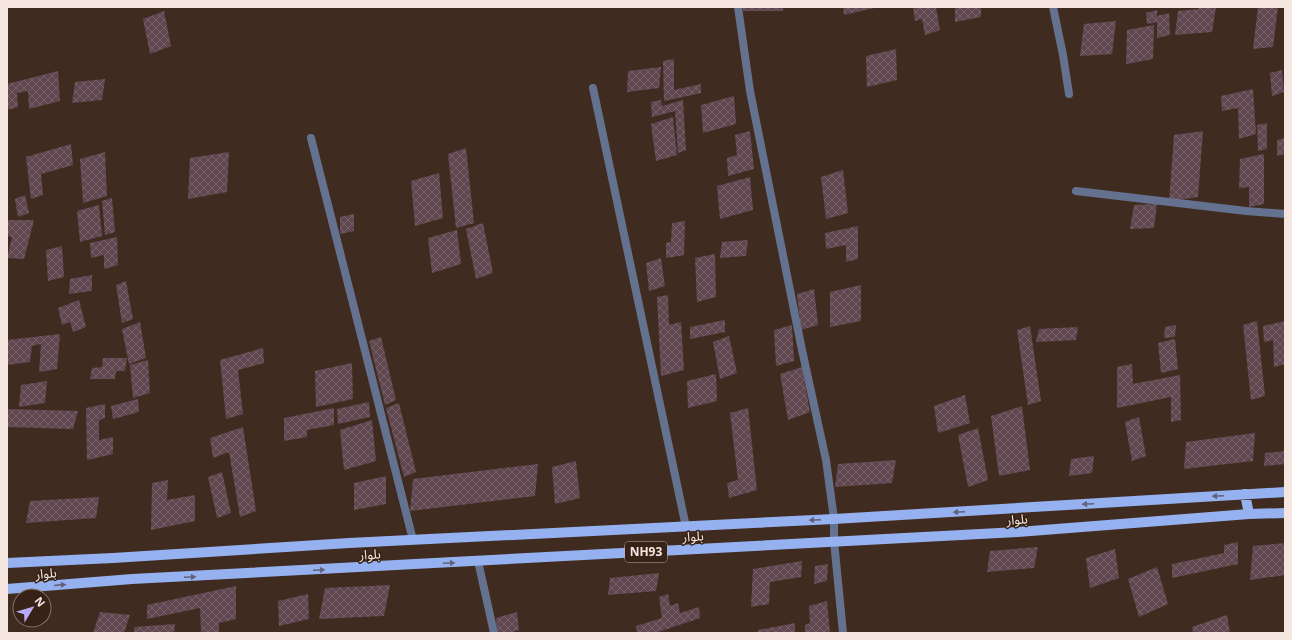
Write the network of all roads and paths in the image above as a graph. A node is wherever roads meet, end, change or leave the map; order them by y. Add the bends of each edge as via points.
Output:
1 (738, 7) edge
2 (1053, 7) edge
3 (593, 88) dead end
4 (1069, 94) dead end
5 (311, 138) dead end
6 (1076, 191) dead end
7 (1285, 214) edge
8 (1285, 492) edge
9 (1246, 494) junction
10 (1285, 513) edge
11 (1249, 514) junction
12 (834, 519) junction
13 (686, 527) junction
14 (413, 540) junction
15 (834, 542) junction
16 (478, 561) junction
17 (7, 563) edge
18 (7, 589) edge
19 (494, 633) edge
20 (843, 633) edge

1 - 12 street via 752,99 826,460
2 - 4 street
3 - 13 street
5 - 14 street
6 - 7 street
8 - 9 main road, بلوار / NH93
9 - 11 main road
9 -> 12 main road, بلوار / NH93
10 - 11 main road, بلوار / NH93
11 - 15 main road, بلوار / NH93
12 -> 13 main road, بلوار / NH93
12 - 15 street
13 - 14 main road, بلوار / NH93
14 - 17 main road, بلوار / NH93
15 - 16 main road, بلوار / NH93
15 - 20 street
18 -> 16 main road, بلوار / NH93 via 132,579
16 - 19 street

